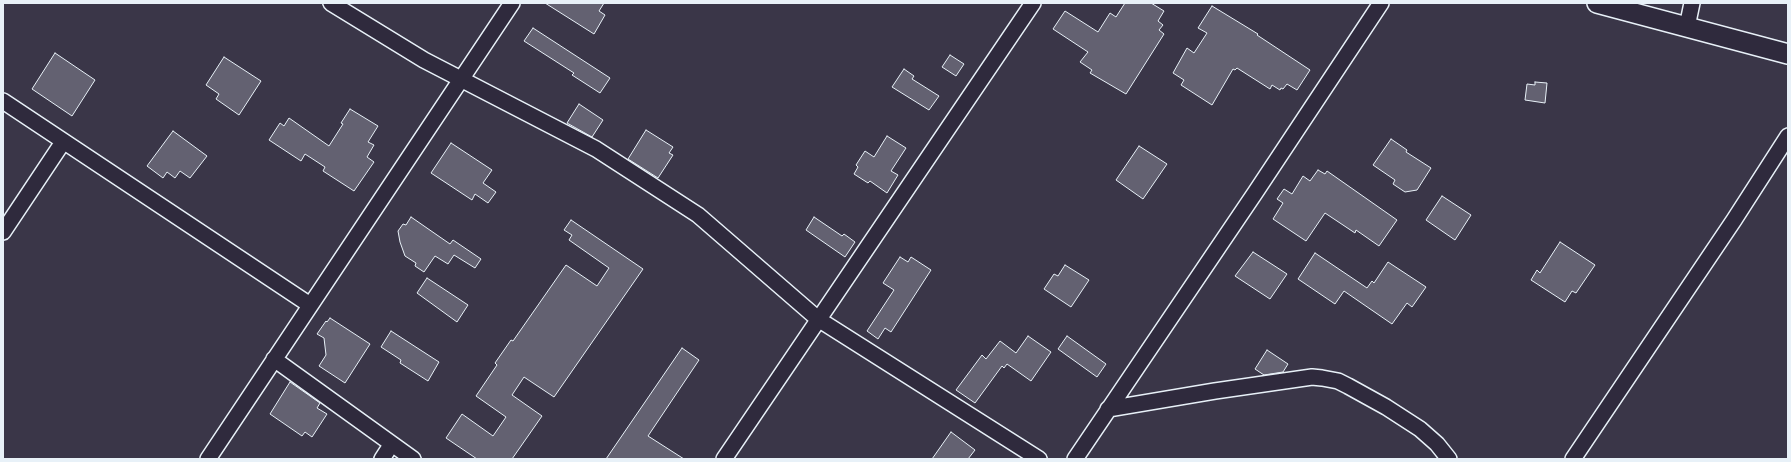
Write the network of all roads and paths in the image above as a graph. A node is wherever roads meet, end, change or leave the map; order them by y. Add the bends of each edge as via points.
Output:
1 (331, 3) edge
2 (512, 3) edge
3 (1033, 3) edge
4 (1381, 3) edge
5 (1597, 3) edge
6 (1692, 3) edge
7 (1687, 27) junction
8 (1788, 54) edge
9 (462, 78) junction
10 (3, 101) edge
11 (1788, 136) edge
12 (63, 142) junction
13 (3, 232) edge
14 (310, 305) junction
15 (818, 319) junction
16 (274, 359) junction
17 (1108, 409) junction
18 (391, 445) junction
19 (208, 459) edge
20 (382, 459) edge
21 (413, 459) edge
22 (724, 459) edge
23 (1039, 459) edge
24 (1075, 459) edge
25 (1449, 459) edge
26 (1573, 459) edge

1 - 9 street via 424,60
2 - 9 street
3 - 15 street
4 - 17 street
5 - 7 street
6 - 7 street
7 - 8 street
9 - 14 street
9 - 15 street via 596,149 698,215
10 - 12 street
11 - 26 street
12 - 13 street
12 - 14 street
14 - 16 street
15 - 22 street
15 - 23 street
16 - 18 street
16 - 19 street
17 - 24 street
17 - 25 street via 1215,391 1312,377 1322,378 1338,381 1386,407 1420,429
18 - 20 street
18 - 21 street

